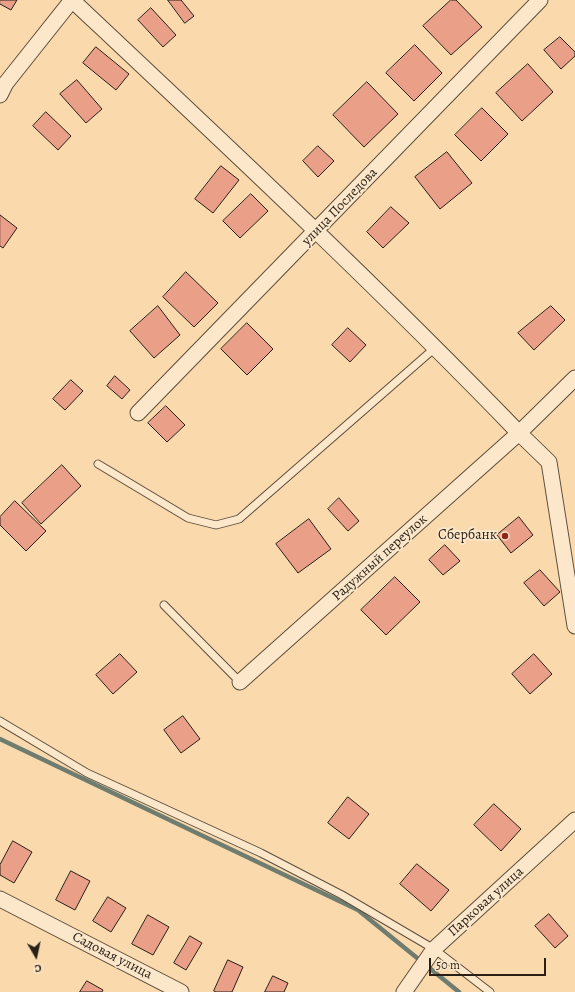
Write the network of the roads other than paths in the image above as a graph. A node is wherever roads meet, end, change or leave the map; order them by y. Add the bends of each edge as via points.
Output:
1 (72, 0) edge
2 (540, 0) edge
3 (0, 95) edge
4 (317, 230) junction
5 (436, 347) junction
6 (575, 378) edge
7 (138, 412) dead end
8 (520, 433) junction
9 (98, 464) dead end
10 (164, 605) dead end
11 (575, 626) edge
12 (240, 682) joint
13 (0, 721) edge
14 (575, 820) edge
15 (0, 899) edge
16 (434, 949) junction
17 (181, 992) edge
18 (404, 992) edge
19 (490, 992) edge

1 - 3 street via 6,83
1 - 4 street
2 - 4 street, улица Последова
4 - 5 street
4 - 7 street, улица Последова
5 - 8 street
5 - 9 lane via 239,519 216,525 188,518
6 - 8 street, Радужный переулок
8 - 11 street via 550,462
8 - 12 street, Радужный переулок
10 - 12 lane
13 - 16 lane via 87,773 261,853 342,895
14 - 16 street, Парковая улица
15 - 17 street, Садовая улица
16 - 18 street, Парковая улица
16 - 19 lane

